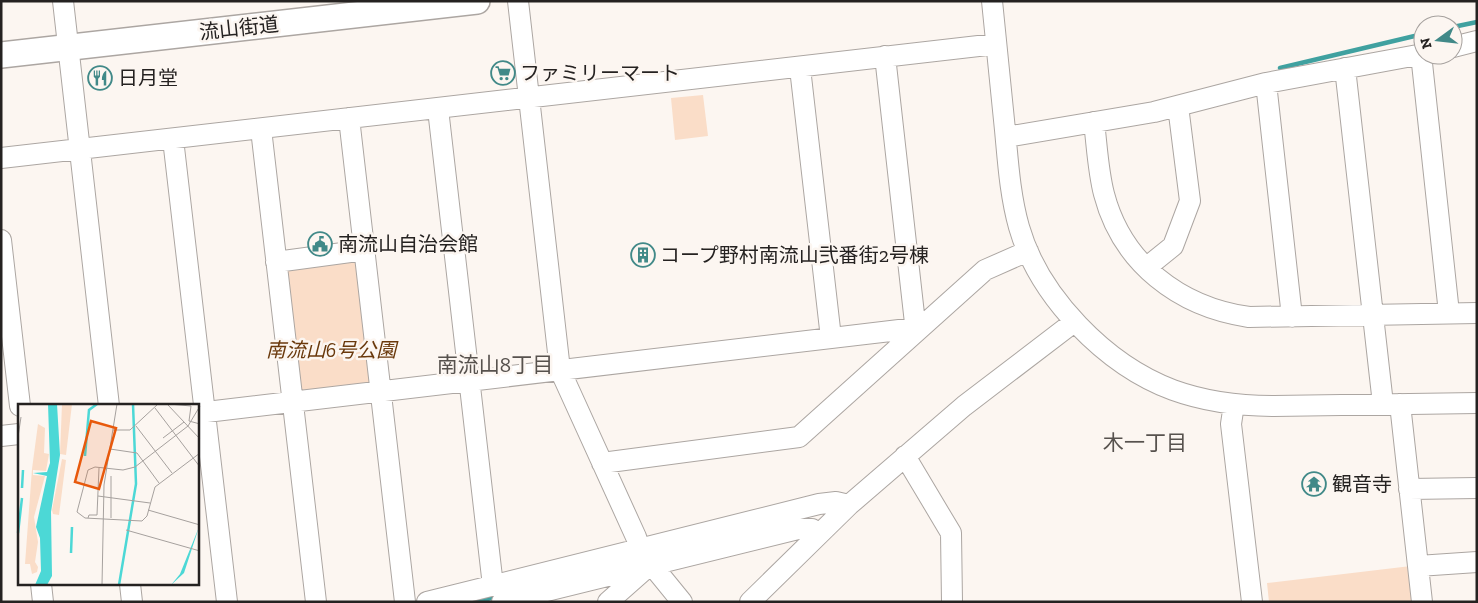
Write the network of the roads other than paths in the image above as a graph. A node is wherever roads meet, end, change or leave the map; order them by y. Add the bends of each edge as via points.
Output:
1 (63, 1) edge
2 (477, 1) edge
3 (518, 1) edge
4 (992, 1) edge
5 (1477, 41) edge
6 (996, 44) junction
7 (1463, 44) edge
8 (68, 48) junction
9 (1, 55) edge
10 (885, 56) junction
11 (1413, 56) edge
12 (1423, 65) edge
13 (800, 68) junction
14 (1345, 68) junction
15 (1266, 83) junction
16 (529, 98) junction
17 (1178, 106) junction
18 (438, 109) junction
19 (349, 118) junction
20 (1094, 122) junction
21 (261, 129) junction
22 (1006, 137) junction
23 (173, 139) junction
24 (80, 150) junction
25 (1, 158) edge
26 (1, 240) edge
27 (365, 250) junction
28 (1028, 251) junction
29 (276, 262) junction
30 (1146, 267) junction
31 (1449, 313) junction
32 (1477, 313) edge
33 (1374, 314) junction
34 (1292, 316) junction
35 (1074, 322) junction
36 (916, 330) junction
37 (831, 338) junction
38 (560, 370) junction
39 (470, 382) junction
40 (380, 391) junction
41 (292, 402) junction
42 (1477, 403) edge
43 (20, 404) edge
44 (109, 404) edge
45 (1234, 404) junction
46 (1392, 404) junction
47 (201, 412) edge
48 (18, 434) edge
49 (1, 436) edge
50 (906, 456) junction
51 (602, 463) junction
52 (1477, 488) edge
53 (1409, 489) junction
54 (849, 505) junction
55 (817, 535) junction
56 (646, 560) junction
57 (1477, 562) edge
58 (1418, 566) junction
59 (41, 586) edge
60 (130, 586) edge
61 (497, 594) edge
62 (760, 598) edge
63 (43, 602) edge
64 (132, 602) edge
65 (227, 602) edge
66 (316, 602) edge
67 (405, 602) edge
68 (428, 602) edge
69 (608, 602) edge
70 (682, 602) edge
71 (952, 602) edge
72 (1252, 602) edge
73 (1422, 602) edge

1 - 8 street
2 - 8 main road, 流山街道
3 - 16 street
4 - 6 street
5 - 7 street
6 - 10 street
6 - 22 street
8 - 9 main road, 流山街道
8 - 24 street
10 - 13 street
10 - 36 street
11 - 14 street
12 - 31 street
13 - 16 street
13 - 37 street
14 - 15 street
14 - 33 street
15 - 17 street
15 - 34 street
16 - 18 street
16 - 38 street
17 - 20 street
17 - 30 street via 1190,201 1173,246
18 - 19 street
18 - 39 street
19 - 21 street
19 - 27 street
20 - 22 street
20 - 30 street via 1102,182 1110,210 1129,248
21 - 23 street
21 - 29 street
22 - 28 street via 1015,210
23 - 24 street
23 - 47 street
24 - 25 street
24 - 44 street
26 - 43 street
27 - 29 street
27 - 40 street
28 - 35 street
28 - 36 street via 985,270
29 - 41 street
30 - 34 street via 1176,291 1211,309 1249,317
31 - 32 street
31 - 33 street
33 - 34 street
33 - 46 street
35 - 45 street via 1102,347 1154,381 1199,398
35 - 50 street via 964,406
36 - 37 street
36 - 51 street via 799,437
37 - 38 street
38 - 39 street
38 - 51 street
39 - 40 street
39 - 61 street
40 - 41 street
40 - 67 street
41 - 47 street
41 - 66 street
42 - 46 street
45 - 46 street
45 - 72 street via 1231,424
46 - 53 street
47 - 65 street
48 - 49 street
50 - 54 street
50 - 71 street via 951,533
51 - 56 street
52 - 53 street
53 - 58 street
54 - 55 street
54 - 56 street via 836,502 819,504
55 - 56 street via 812,529 798,529
55 - 62 street
56 - 61 street
56 - 69 street
56 - 70 street
57 - 58 street
58 - 73 street
59 - 63 street
60 - 64 street
61 - 68 street

